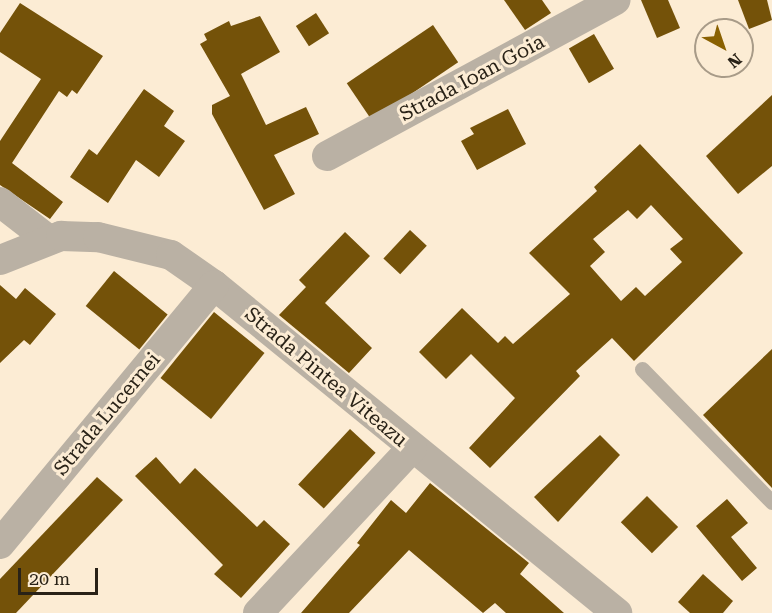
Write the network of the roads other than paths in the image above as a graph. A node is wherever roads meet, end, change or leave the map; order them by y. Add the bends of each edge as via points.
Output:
1 (616, 0) edge
2 (327, 156) dead end
3 (0, 202) edge
4 (49, 240) junction
5 (0, 260) edge
6 (214, 285) junction
7 (642, 369) dead end
8 (412, 448) junction
9 (772, 502) edge
10 (0, 544) edge
11 (258, 613) edge
12 (617, 613) edge

1 - 2 street, Strada Ioan Goia
3 - 4 street
4 - 5 street, Strada Pintea Viteazu
4 - 6 street, Strada Pintea Viteazu via 98,237 136,244 171,255
6 - 8 street, Strada Pintea Viteazu
6 - 10 street, Strada Lucernei
7 - 9 lane
8 - 11 street
8 - 12 street, Strada Pintea Viteazu

